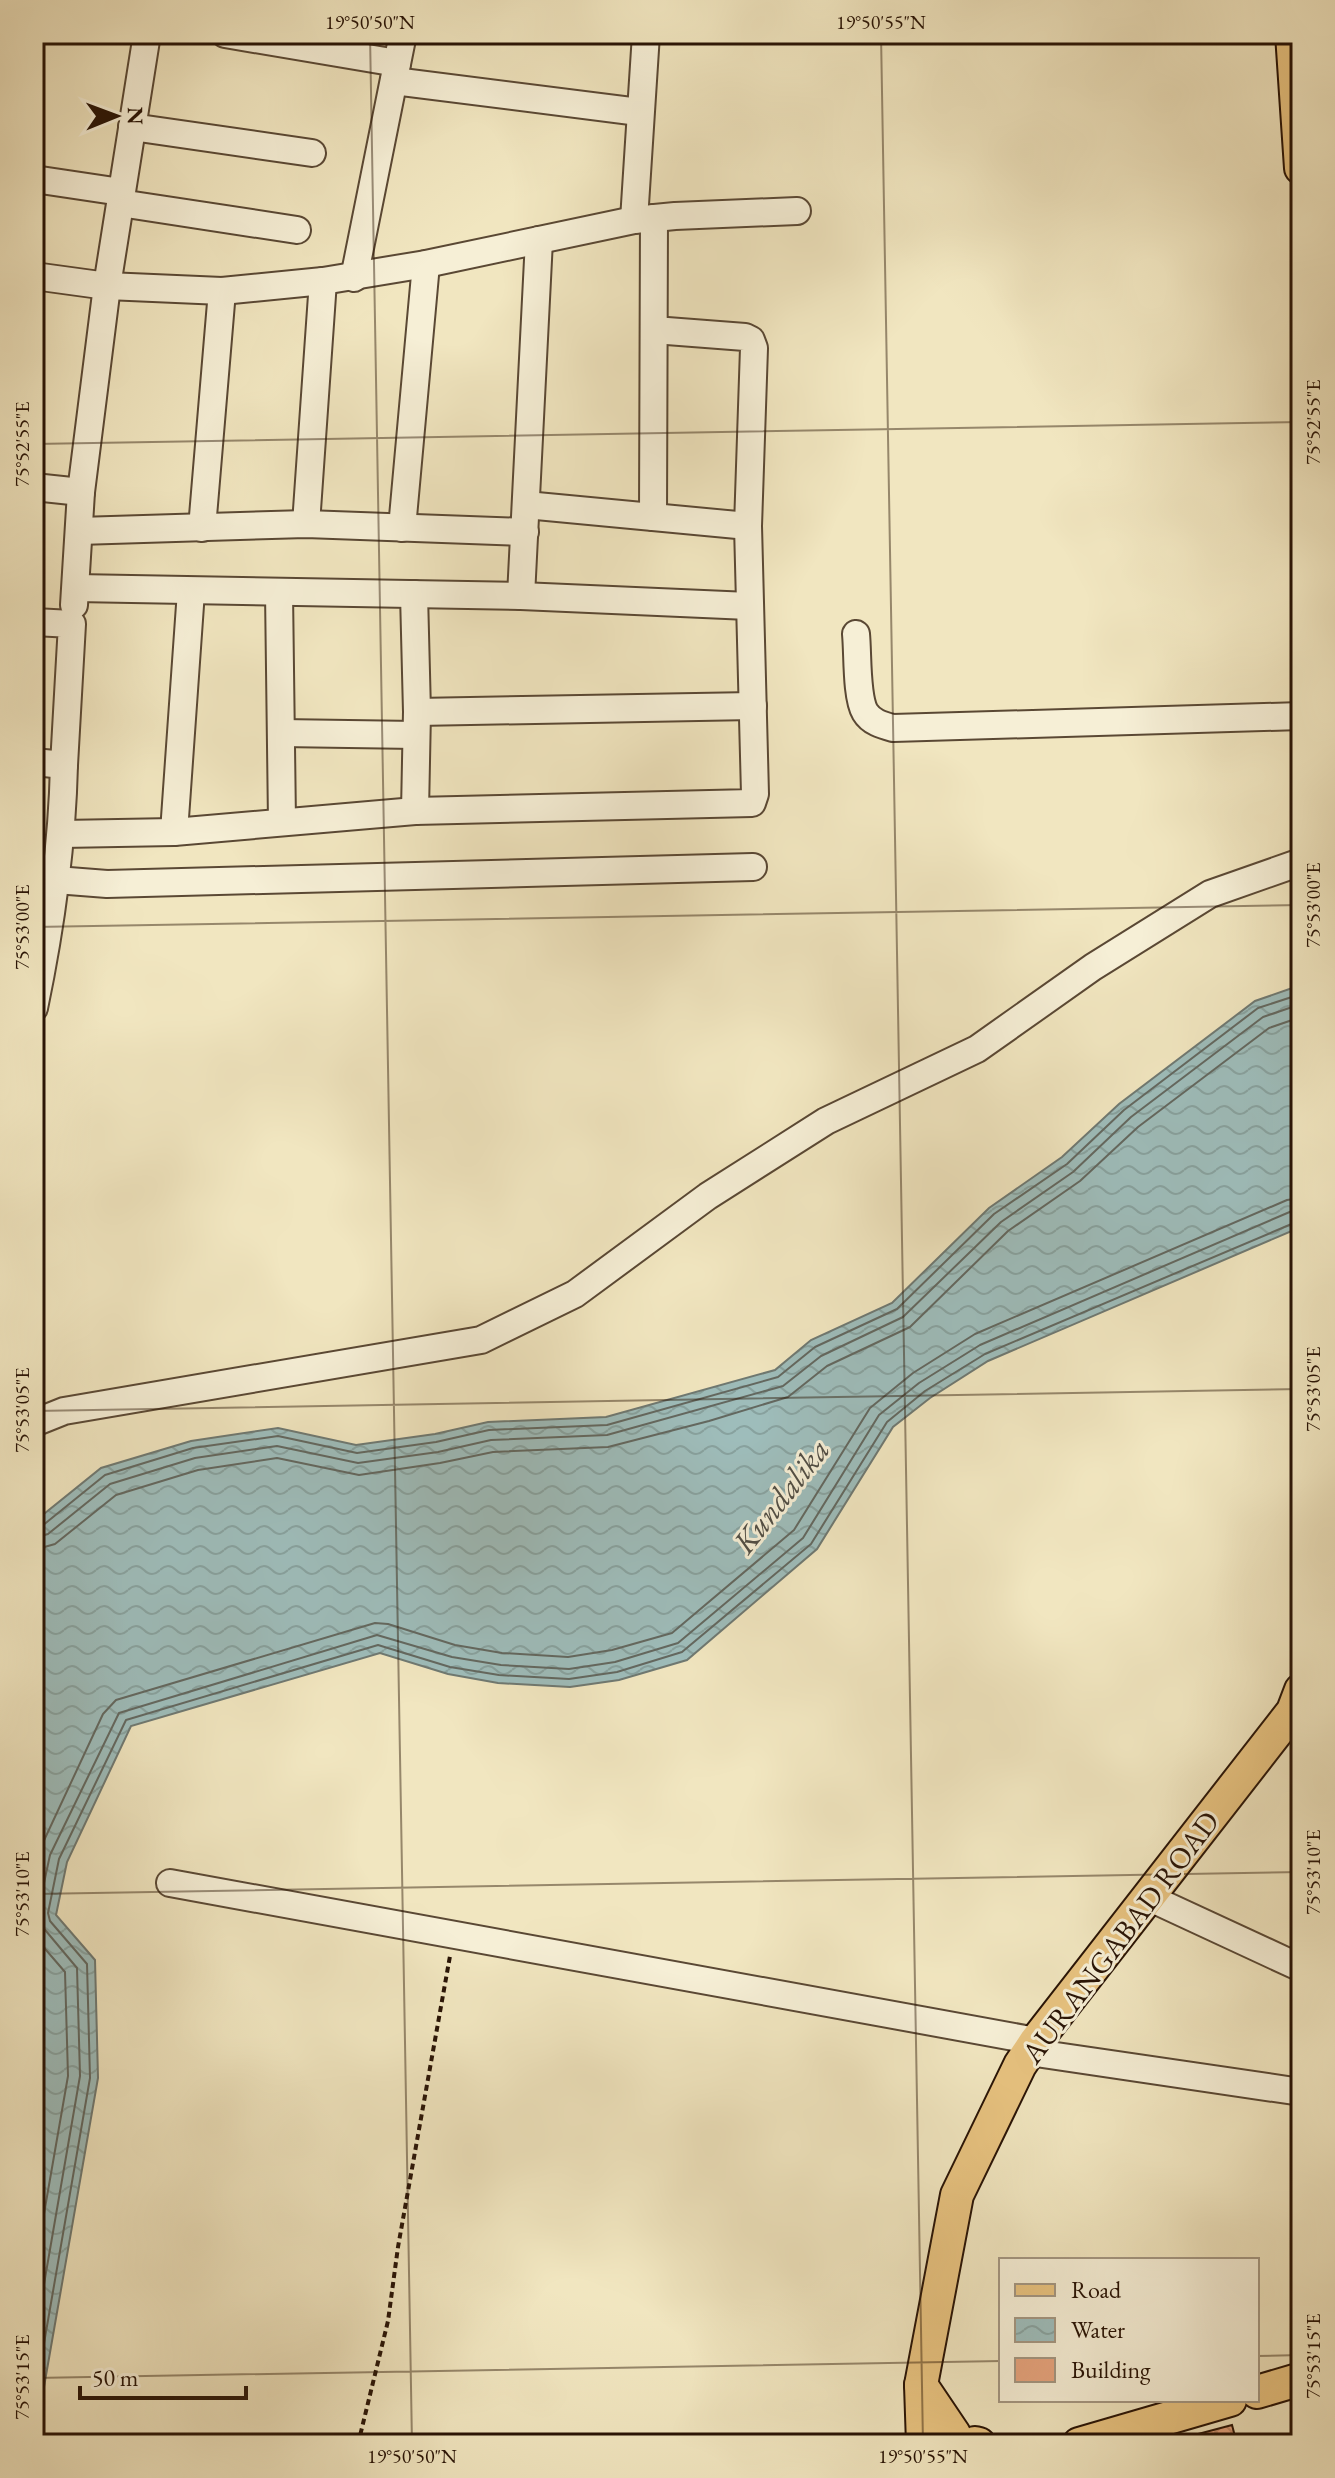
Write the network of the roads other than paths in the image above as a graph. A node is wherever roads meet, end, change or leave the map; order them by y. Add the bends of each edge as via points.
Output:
1 (147, 34) edge
2 (225, 34) edge
3 (403, 34) edge
4 (646, 34) edge
5 (1292, 34) edge
6 (396, 72) junction
7 (639, 112) junction
8 (132, 127) junction
9 (312, 153) dead end
10 (1301, 168) edge
11 (34, 179) edge
12 (121, 198) junction
13 (797, 211) dead end
14 (644, 219) junction
15 (297, 230) dead end
16 (539, 240) junction
17 (426, 264) junction
18 (34, 276) edge
19 (354, 278) junction
20 (323, 281) junction
21 (107, 286) junction
22 (222, 291) junction
23 (654, 330) junction
24 (34, 487) edge
25 (81, 492) junction
26 (526, 505) junction
27 (653, 517) junction
28 (306, 524) junction
29 (748, 526) junction
30 (202, 528) junction
31 (402, 528) junction
32 (79, 531) junction
33 (525, 532) junction
34 (76, 588) junction
35 (191, 591) junction
36 (279, 592) junction
37 (414, 594) junction
38 (521, 596) junction
39 (749, 606) junction
40 (34, 622) edge
41 (72, 624) junction
42 (856, 634) dead end
43 (753, 706) junction
44 (1301, 716) edge
45 (417, 723) junction
46 (281, 733) junction
47 (34, 762) edge
48 (64, 765) junction
49 (415, 811) junction
50 (282, 822) junction
51 (174, 832) junction
52 (62, 834) junction
53 (1301, 862) edge
54 (753, 867) dead end
55 (56, 880) junction
56 (34, 1008) edge
57 (34, 1423) edge
58 (1301, 1690) edge
59 (170, 1883) dead end
60 (1150, 1898) junction
61 (1301, 1968) edge
62 (1033, 2046) junction
63 (1301, 2092) edge
64 (1301, 2379) edge
65 (1259, 2391) edge
66 (1223, 2402) edge
67 (956, 2442) edge
68 (1093, 2442) edge

1 - 8 street
2 - 6 street
3 - 6 street
4 - 7 street
5 - 10 main road
6 - 7 street
6 - 19 street
7 - 14 street
8 - 9 street
8 - 12 street
11 - 12 street
12 - 15 street
12 - 21 street
13 - 14 street
14 - 16 street
14 - 23 street
16 - 17 street
16 - 26 street
17 - 19 street
17 - 31 street
18 - 21 street
19 - 20 street
20 - 22 street
20 - 28 street
21 - 22 street
21 - 25 street
22 - 30 street
23 - 27 street
23 - 29 street via 751,340
24 - 25 street
25 - 32 street
26 - 27 street
26 - 33 street
27 - 29 street
28 - 30 street
28 - 31 street
29 - 39 street
30 - 32 street
31 - 33 street
32 - 34 street
33 - 38 street
34 - 35 street
34 - 41 street
35 - 36 street
35 - 51 street
36 - 37 street
36 - 46 street
37 - 38 street
37 - 45 street
38 - 39 street
39 - 43 street
40 - 41 street
41 - 48 street
42 - 44 street via 866,715 893,728
43 - 45 street
43 - 49 street via 755,794 748,805
45 - 46 street
45 - 49 street
46 - 50 street
47 - 48 street
48 - 52 street
49 - 50 street
50 - 51 street
51 - 52 street
52 - 55 street
53 - 57 street via 1210,894 1093,967 977,1049 826,1121 708,1196 575,1294 481,1340 64,1411
54 - 55 street via 107,884
55 - 56 street
58 - 60 main road, AURANGABAD ROAD via 1293,1711
59 - 62 street
60 - 61 street
60 - 62 main road, AURANGABAD ROAD
62 - 63 street
62 - 67 main road, AURANGABAD ROAD via 957,2195 921,2385
64 - 65 main road
66 - 68 main road

